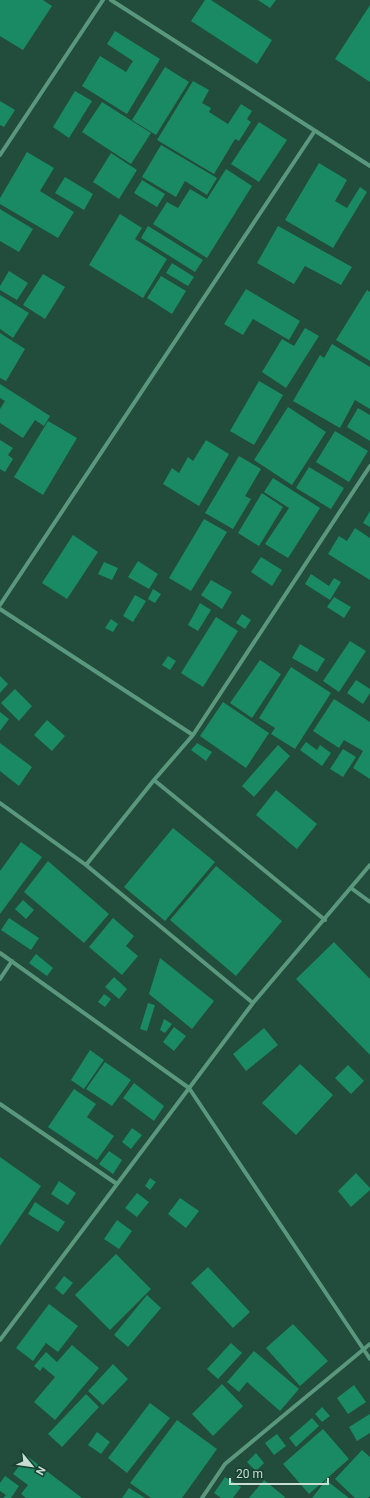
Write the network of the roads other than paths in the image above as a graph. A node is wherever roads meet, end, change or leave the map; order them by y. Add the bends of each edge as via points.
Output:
1 (103, 0) edge
2 (111, 0) edge
3 (314, 132) junction
4 (0, 156) edge
5 (370, 166) edge
6 (370, 466) edge
7 (0, 605) edge
8 (0, 609) edge
9 (193, 735) junction
10 (154, 780) junction
11 (0, 804) edge
12 (86, 865) junction
13 (370, 865) edge
14 (351, 888) junction
15 (370, 902) edge
16 (325, 920) junction
17 (0, 953) edge
18 (12, 961) junction
19 (0, 979) edge
20 (252, 1004) junction
21 (189, 1088) junction
22 (0, 1104) edge
23 (118, 1184) junction
24 (0, 1340) edge
25 (370, 1344) edge
26 (365, 1349) junction
27 (370, 1359) edge
28 (202, 1498) edge

1 - 4 street
2 - 3 street
3 - 5 street
3 - 7 street
6 - 9 street
8 - 9 street
9 - 10 street
10 - 12 street
10 - 16 street
11 - 12 street
12 - 20 street
13 - 14 street
14 - 15 street
14 - 16 street
16 - 20 street
17 - 18 street
18 - 19 street
18 - 21 street
20 - 21 street
21 - 23 street
21 - 26 street
22 - 23 street
23 - 24 street
25 - 26 street
26 - 27 street
26 - 28 street via 225,1464

